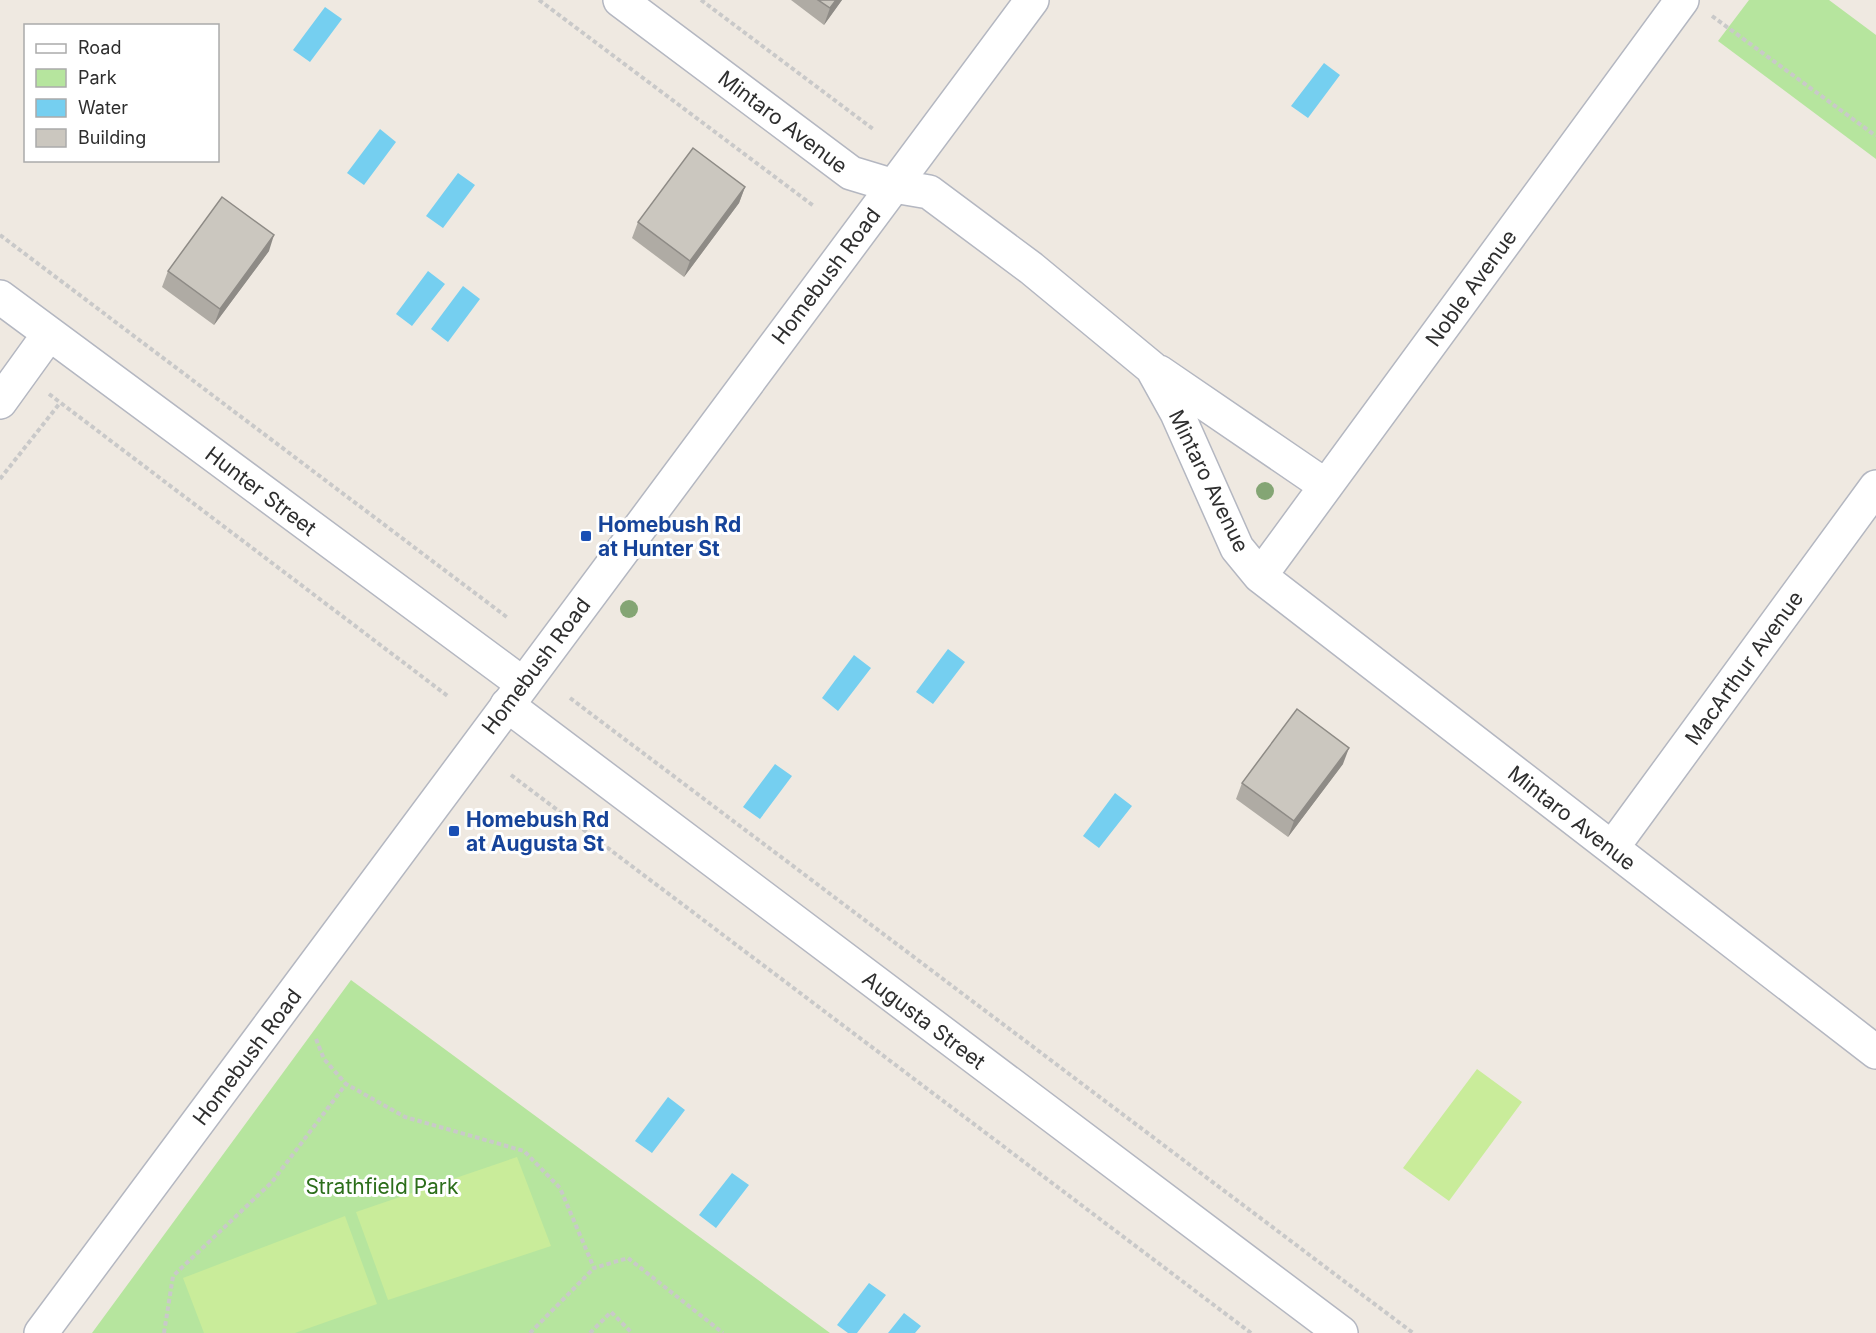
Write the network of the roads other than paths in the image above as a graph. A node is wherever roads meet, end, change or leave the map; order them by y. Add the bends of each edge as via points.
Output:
1 (620, 0) edge
2 (1032, 0) edge
3 (1695, 6) edge
4 (894, 186) junction
5 (0, 297) edge
6 (49, 334) junction
7 (1152, 368) junction
8 (0, 402) edge
9 (1326, 486) junction
10 (1876, 487) edge
11 (1260, 576) junction
12 (515, 695) junction
13 (1612, 848) junction
14 (1876, 1052) edge
15 (41, 1333) edge
16 (1341, 1333) edge

1 - 4 street, Mintaro Avenue via 851,173
2 - 4 street, Homebush Road
3 - 9 street, Noble Avenue
4 - 7 street, Mintaro Avenue via 929,192 1031,268
4 - 12 street, Homebush Road
5 - 6 street, Hunter Street
6 - 8 street
6 - 12 street, Hunter Street
7 - 9 street
7 - 11 street, Mintaro Avenue via 1177,413 1237,548
9 - 11 street, Noble Avenue
10 - 13 street, MacArthur Avenue
11 - 13 street, Mintaro Avenue
12 - 15 street, Homebush Road
12 - 16 street, Augusta Street
13 - 14 street, Mintaro Avenue

